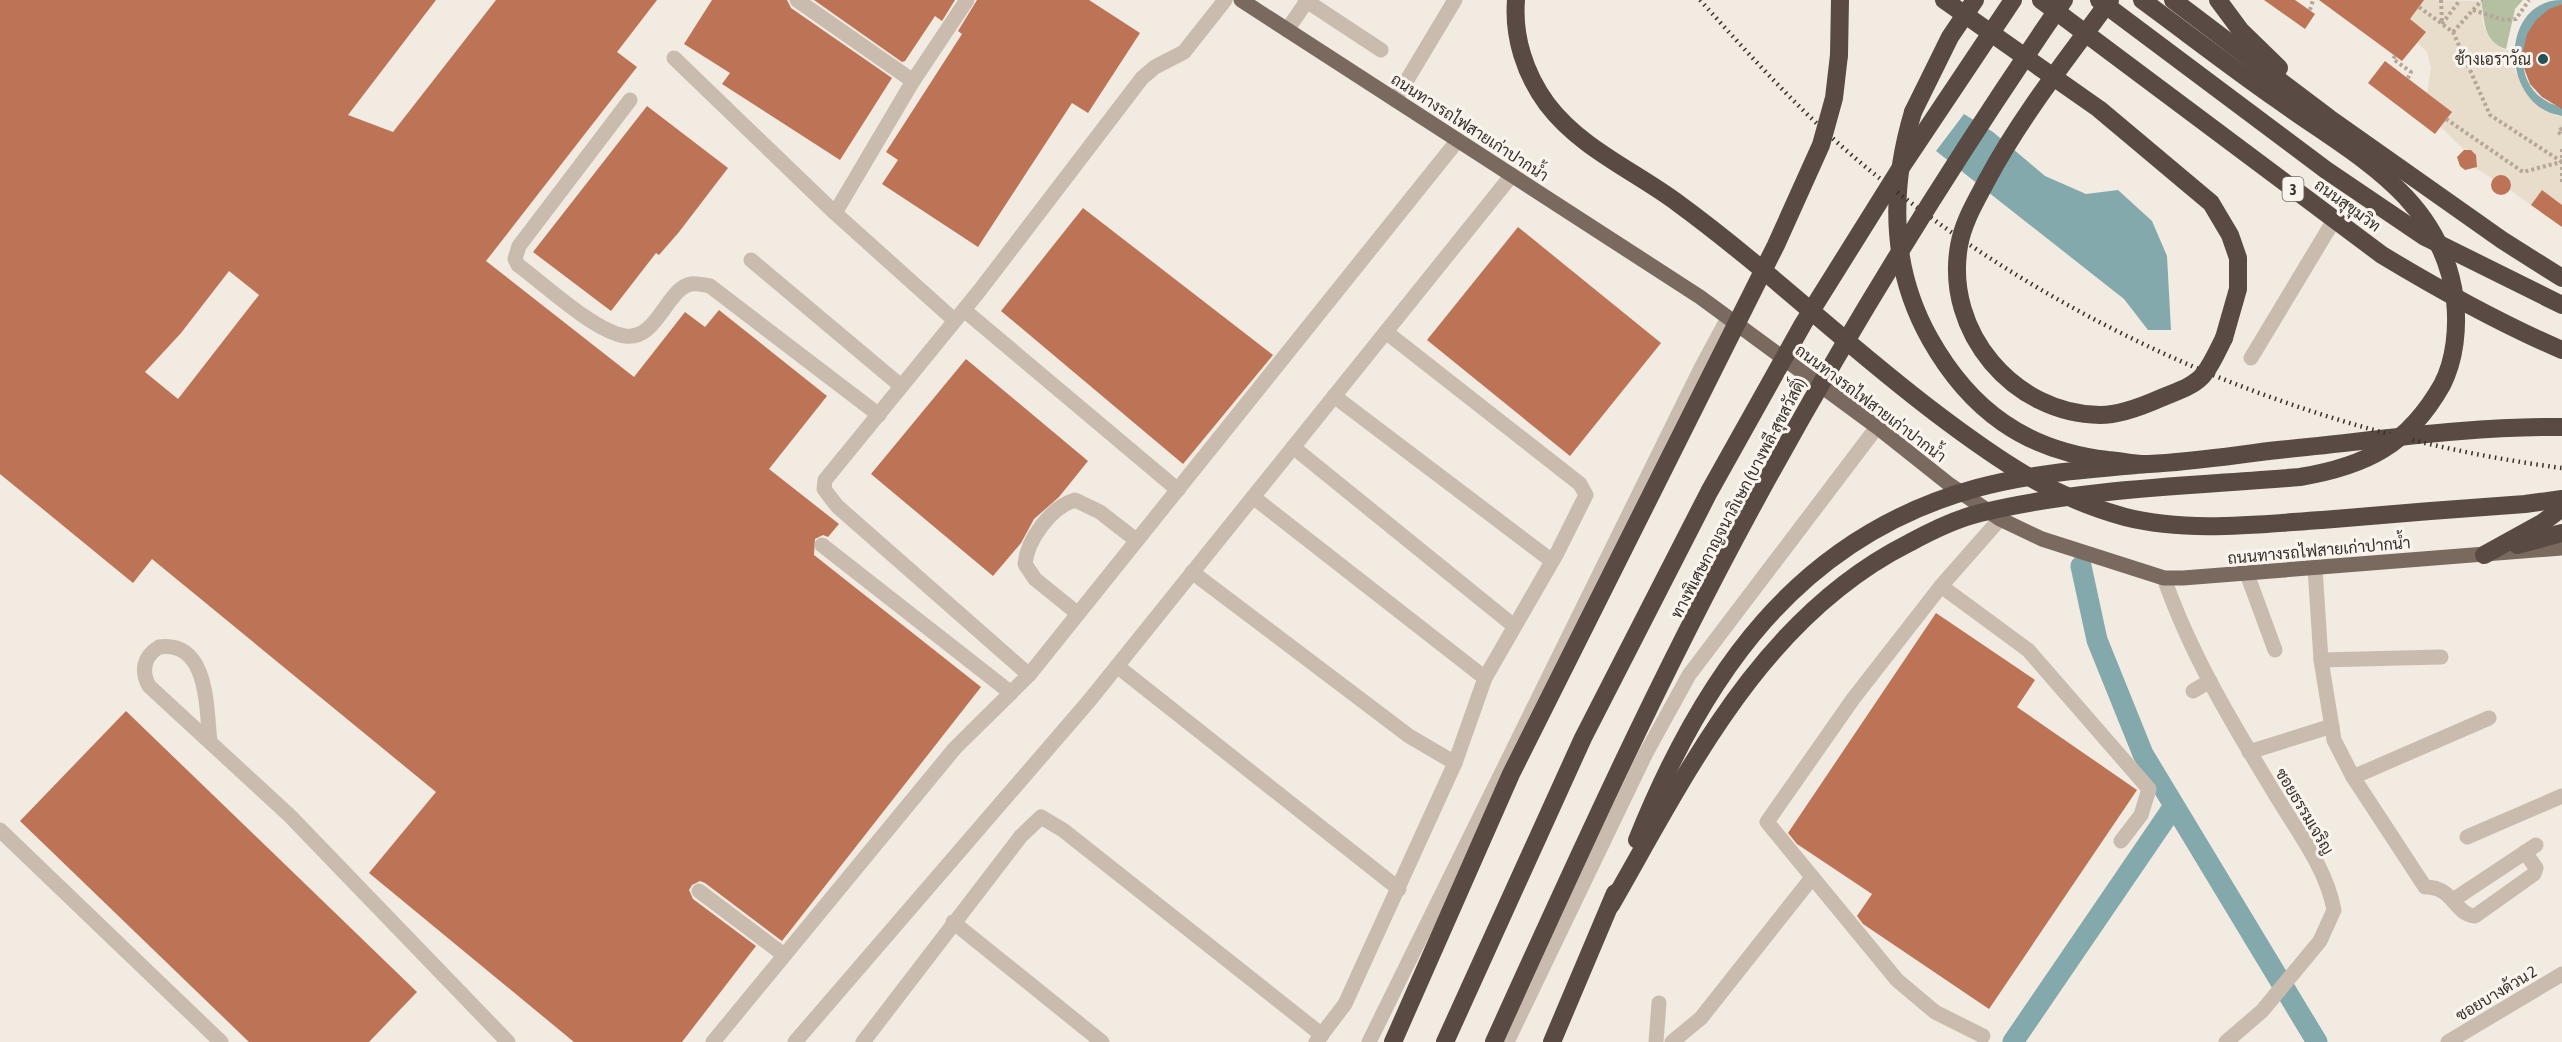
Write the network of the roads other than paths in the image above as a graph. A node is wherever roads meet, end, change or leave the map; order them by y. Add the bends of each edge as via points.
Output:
1 (796, 0) edge
2 (967, 0) edge
3 (1225, 0) edge
4 (1241, 0) edge
5 (1455, 0) edge
6 (1515, 0) edge
7 (1833, 0) edge
8 (1944, 0) edge
9 (1975, 0) edge
10 (2013, 0) edge
11 (2041, 0) edge
12 (2064, 0) edge
13 (2099, 0) edge
14 (2110, 0) edge
15 (2142, 0) edge
16 (2173, 0) edge
17 (2218, 0) edge
18 (1306, 1) edge
19 (1841, 8) edge
20 (1287, 30) junction
21 (1382, 51) dead end
22 (674, 58) dead end
23 (913, 81) junction
24 (630, 100) dead end
25 (1395, 100) junction
26 (2329, 118) junction
27 (1458, 140) junction
28 (1512, 175) junction
29 (835, 213) junction
30 (2334, 220) junction
31 (752, 260) dead end
32 (2562, 278) edge
33 (2562, 305) edge
34 (959, 314) junction
35 (1728, 318) junction
36 (1386, 332) junction
37 (2562, 350) edge
38 (2251, 358) dead end
39 (901, 386) junction
40 (1334, 396) junction
41 (879, 415) junction
42 (1877, 427) junction
43 (2562, 427) edge
44 (1293, 447) junction
45 (2148, 464) junction
46 (1178, 490) junction
47 (1253, 497) junction
48 (2562, 499) edge
49 (2562, 508) edge
50 (2000, 519) junction
51 (2562, 533) edge
52 (1136, 540) junction
53 (822, 545) dead end
54 (2562, 548) edge
55 (2484, 555) junction
56 (1552, 561) junction
57 (2315, 568) junction
58 (1192, 572) junction
59 (2247, 573) junction
60 (2164, 578) junction
61 (1941, 586) junction
62 (1077, 613) junction
63 (1514, 626) junction
64 (2276, 650) dead end
65 (2441, 657) dead end
66 (2321, 660) junction
67 (1117, 666) junction
68 (1029, 675) junction
69 (1485, 678) junction
70 (2210, 681) junction
71 (2193, 692) dead end
72 (1011, 693) junction
73 (2489, 718) dead end
74 (2332, 726) junction
75 (210, 741) junction
76 (2249, 752) junction
77 (1455, 763) junction
78 (2353, 777) junction
79 (2562, 796) edge
80 (0, 830) edge
81 (2467, 837) dead end
82 (2121, 840) dead end
83 (1812, 879) junction
84 (1398, 889) junction
85 (699, 891) dead end
86 (2454, 900) junction
87 (1611, 905) junction
88 (953, 922) junction
89 (784, 955) junction
90 (2562, 975) edge
91 (1659, 1003) dead end
92 (1983, 1036) dead end
93 (1319, 1038) edge
94 (221, 1042) edge
95 (508, 1042) edge
96 (713, 1042) edge
97 (795, 1042) edge
98 (863, 1042) edge
99 (1102, 1042) edge
100 (1370, 1042) edge
101 (1393, 1042) edge
102 (1445, 1042) edge
103 (1494, 1042) edge
104 (1507, 1042) edge
105 (1552, 1042) edge
106 (1656, 1042) edge
107 (1672, 1042) edge
108 (2226, 1042) edge
109 (2448, 1042) edge

1 - 23 street
2 - 23 street
3 - 34 street via 1184,52 1142,78
4 - 20 main road, ถนนทางรถไฟสายเก่าปากน้ำ
5 - 25 street
6 - 48 highway via 1514,24 1520,52 1546,102 1569,128 1616,164 1678,203 1909,393 2015,471 2052,491 2129,518 2227,525
7 - 19 highway
8 - 14 highway, bridge via 2099,109 2211,203 2230,235 2238,258 2238,289 2224,338 2204,375 2184,388 2130,410 2103,415 2080,413 2032,397 2009,383 1986,359 1969,325 1957,278 1959,246 1970,212 2007,144
9 - 45 highway, bridge via 1928,78 1903,145 1896,209 1907,289 1921,324 1960,384 2010,429 2044,446 2081,457
10 - 102 highway, ทางพิเศษกาญจนาภิเษก (บางพลี-สุขสวัสดิ์), bridge via 1803,324 1709,492 1583,738
11 - 30 highway, ถนนสุขุมวิท / 3
12 - 103 highway, ทางพิเศษกาญจนาภิเษก (บางพลี-สุขสวัสดิ์), bridge via 1934,196 1750,510 1624,760
13 - 33 highway, ถนนสุขุมวิท / 3 via 2326,170 2425,237
15 - 87 highway, bridge via 2370,164 2400,189 2428,223 2452,281 2456,314 2454,346 2446,377 2430,406 2408,432 2373,456 2340,470 2050,499 1977,513 1893,551 1810,612 1739,692 1706,740
16 - 26 highway
17 - 26 highway via 2241,31
18 - 20 street
18 - 21 street
19 - 101 highway, bridge via 1834,98 1821,145 1776,245 1512,774
20 - 25 main road, ถนนทางรถไฟสายเก่าปากน้ำ
22 - 29 street
23 - 29 street
24 - 41 street via 519,246 515,259 518,265 596,324 623,336 640,334 657,320 683,287 710,286
25 - 27 main road, ถนนทางรถไฟสายเก่าปากน้ำ
26 - 32 highway
27 - 28 main road, ถนนทางรถไฟสายเก่าปากน้ำ
27 - 46 street
28 - 35 main road, ถนนทางรถไฟสายเก่าปากน้ำ
28 - 36 street
29 - 34 street
30 - 37 highway, ถนนสุขุมวิท / 3 via 2442,291
30 - 38 street
31 - 39 street
34 - 39 street
34 - 46 street
35 - 42 main road, ถนนทางรถไฟสายเก่าปากน้ำ
35 - 100 street
36 - 40 street
36 - 56 street via 1580,484 1586,495
39 - 41 street
40 - 44 street
40 - 56 street
41 - 68 street via 825,480 824,489 837,506
42 - 50 main road, ถนนทางรถไฟสายเก่าปากน้ำ
42 - 104 street via 1689,675 1645,755
43 - 45 highway via 2477,430
44 - 47 street
44 - 63 street
45 - 87 highway, bridge via 2031,477 1976,488 1919,508 1869,533 1813,572 1764,620 1727,664 1698,711 1645,821
46 - 52 street
47 - 58 street
47 - 69 street
49 - 55 highway
50 - 60 main road, ถนนทางรถไฟสายเก่าปากน้ำ via 2042,539
50 - 61 street
51 - 55 highway
52 - 62 street
52 - 62 street via 1100,512 1075,500 1062,504 1042,526 1026,552 1024,564 1035,579
53 - 72 street
54 - 55 main road, ถนนทางรถไฟสายเก่าปากน้ำ
55 - 57 main road, ถนนทางรถไฟสายเก่าปากน้ำ
56 - 63 street
57 - 59 main road, ถนนทางรถไฟสายเก่าปากน้ำ
57 - 66 street
58 - 67 street
58 - 77 street via 1409,736
59 - 60 main road, ถนนทางรถไฟสายเก่าปากน้ำ
59 - 64 street
60 - 70 street, ซอยธรรมเจริญ via 2175,611
61 - 82 street via 2028,650 2150,789 2141,815
61 - 83 street via 1853,699 1767,822
62 - 68 street
63 - 69 street
65 - 66 street
66 - 74 street
67 - 84 street
67 - 97 street
68 - 72 street
69 - 77 street
70 - 71 street
70 - 76 street, ซอยธรรมเจริญ
72 - 89 street via 955,748
73 - 78 street
74 - 76 street
74 - 78 street via 2334,740
75 - 75 street via 149,686 143,669 146,659 159,647 177,647 194,658 205,698
75 - 95 street via 290,816
76 - 108 street, ซอยธรรมเจริญ via 2331,893 2334,910 2320,940 2262,1011
77 - 84 street
78 - 86 street via 2425,887 2438,888
79 - 81 street
80 - 94 street
83 - 92 street via 1897,980 1935,1012
83 - 107 street via 1701,1018
84 - 93 street via 1345,1004
85 - 89 street
86 - 86 street via 2531,849 2534,874 2475,916 2468,915
87 - 105 highway, bridge
88 - 93 street via 1021,836 1041,817
88 - 98 street
88 - 99 street
89 - 96 street
90 - 109 street, ซอยบางด้วน 2
91 - 106 street

